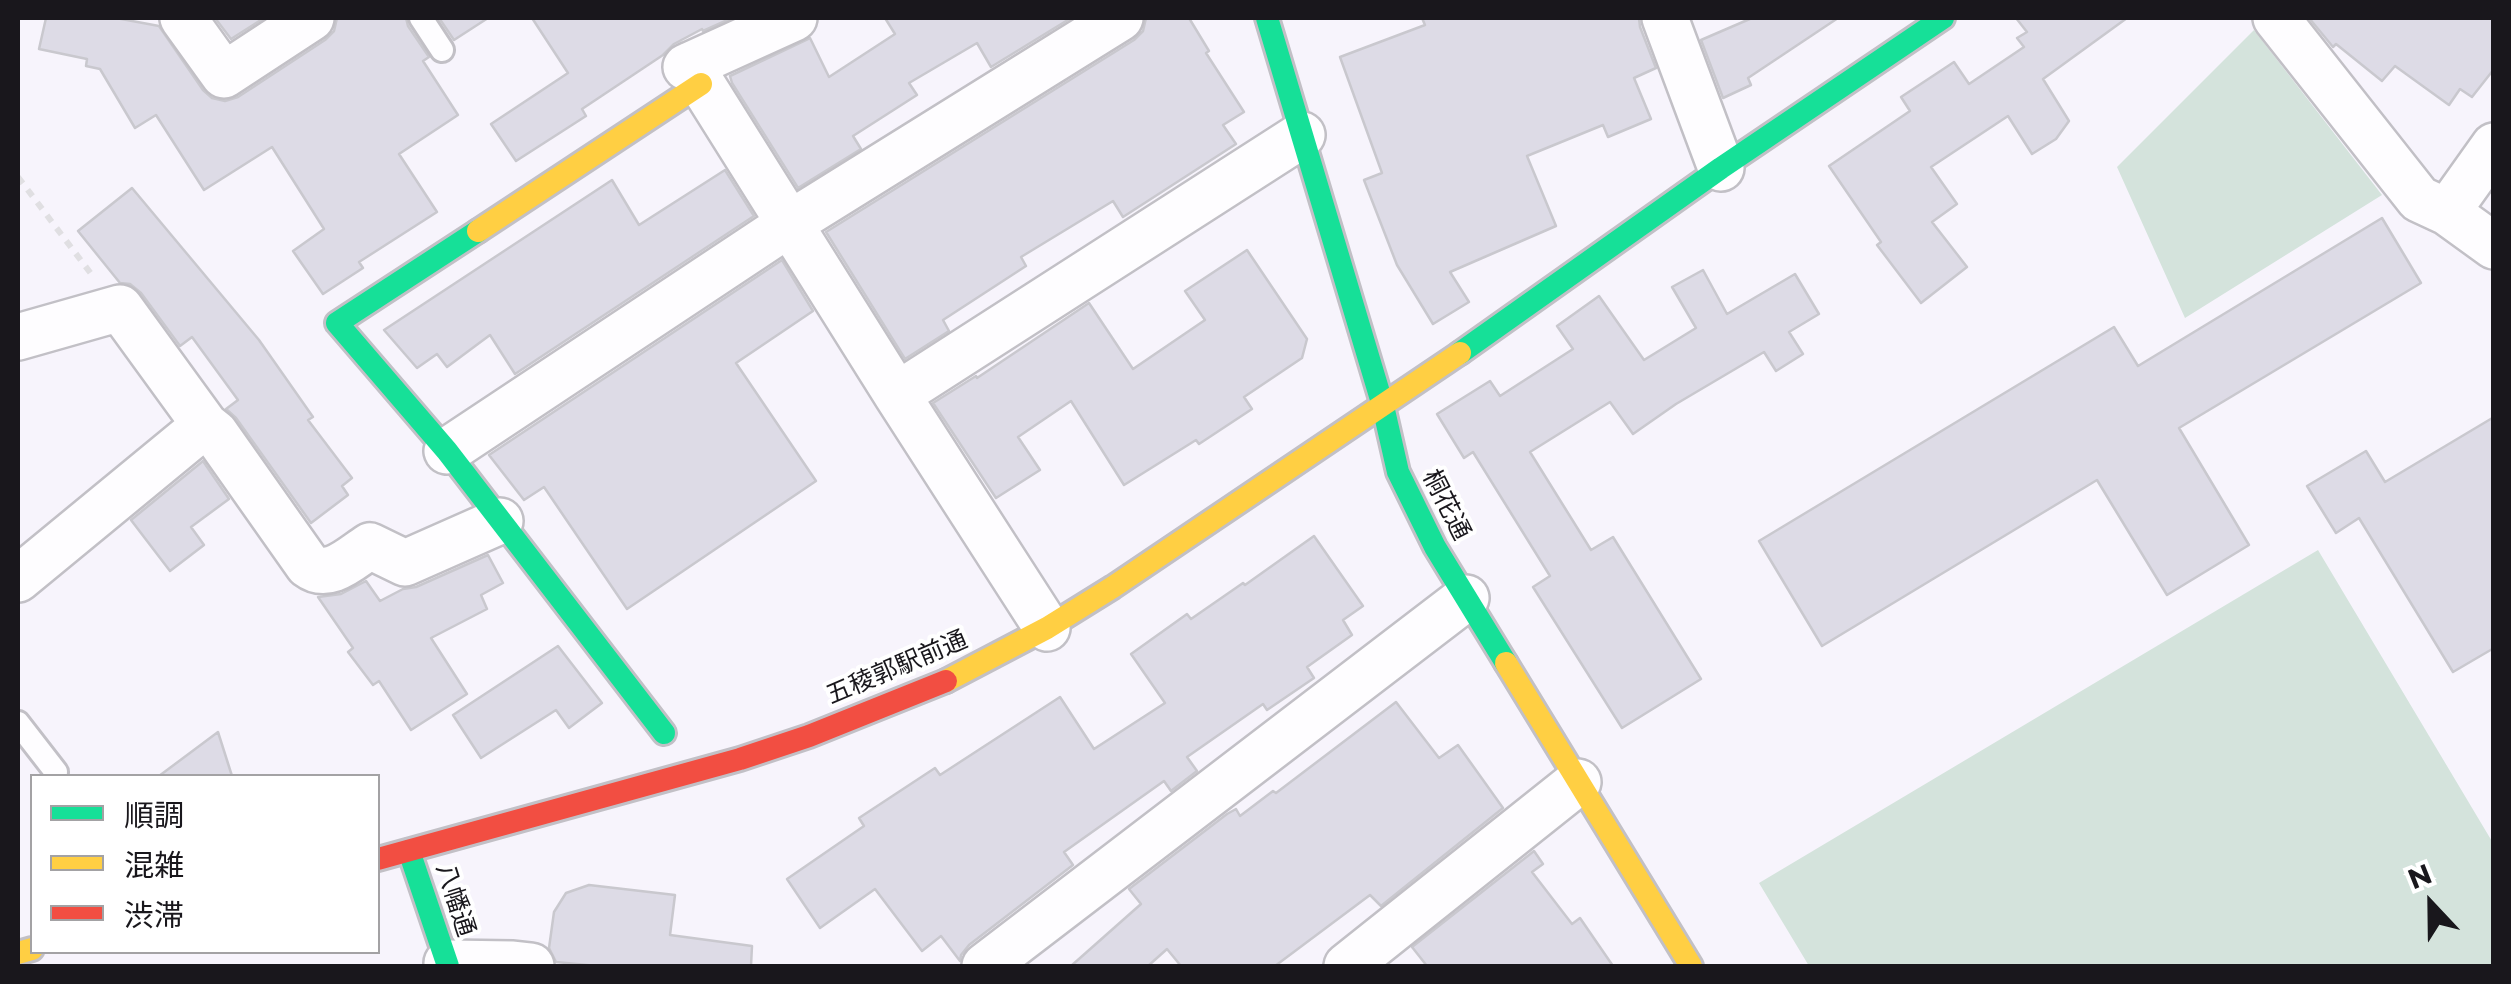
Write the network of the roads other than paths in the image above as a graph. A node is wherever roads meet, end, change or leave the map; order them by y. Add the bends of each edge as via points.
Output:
1 (183, 18) edge
2 (311, 18) edge
3 (421, 18) edge
4 (794, 18) edge
5 (1120, 18) edge
6 (1267, 18) edge
7 (1665, 18) edge
8 (1943, 18) edge
9 (2276, 18) edge
10 (442, 50) dead end
11 (693, 72) junction
12 (1302, 136) junction
13 (2494, 146) edge
14 (1721, 168) junction
15 (2447, 212) junction
16 (789, 224) junction
17 (2494, 246) edge
18 (18, 337) edge
19 (897, 395) junction
20 (1383, 406) junction
21 (205, 426) junction
22 (446, 451) junction
23 (500, 520) junction
24 (18, 578) edge
25 (1466, 598) junction
26 (1046, 628) junction
27 (18, 723) edge
28 (664, 732) dead end
29 (56, 772) dead end
30 (1578, 782) junction
31 (409, 851) junction
32 (380, 858) edge
33 (447, 965) edge
34 (531, 966) edge
35 (985, 966) edge
36 (1347, 966) edge
37 (1691, 966) edge

1 - 2 street via 224,75
3 - 10 lane
4 - 11 street
5 - 16 street
6 - 12 street, 桐花通
7 - 14 street
8 - 14 street, 五稜郭駅前通
9 - 15 street via 2419,198
11 - 16 street
11 - 22 street via 338,323
12 - 19 street
12 - 20 street, 桐花通
13 - 15 street
14 - 20 street, 五稜郭駅前通
15 - 17 street
16 - 19 street
16 - 22 street
18 - 21 street via 120,308
19 - 26 street
20 - 25 street, 桐花通 via 1398,472
20 - 26 street, 五稜郭駅前通
21 - 23 street via 318,572 370,546 405,563
21 - 24 street
22 - 23 street
23 - 28 street
25 - 30 street, 桐花通
25 - 35 street
26 - 31 street, 五稜郭駅前通 via 954,677 809,736
27 - 29 lane
30 - 36 street
30 - 37 street, 桐花通
31 - 32 street, 五稜郭駅前通
31 - 33 street, 八幡通
33 - 34 street

